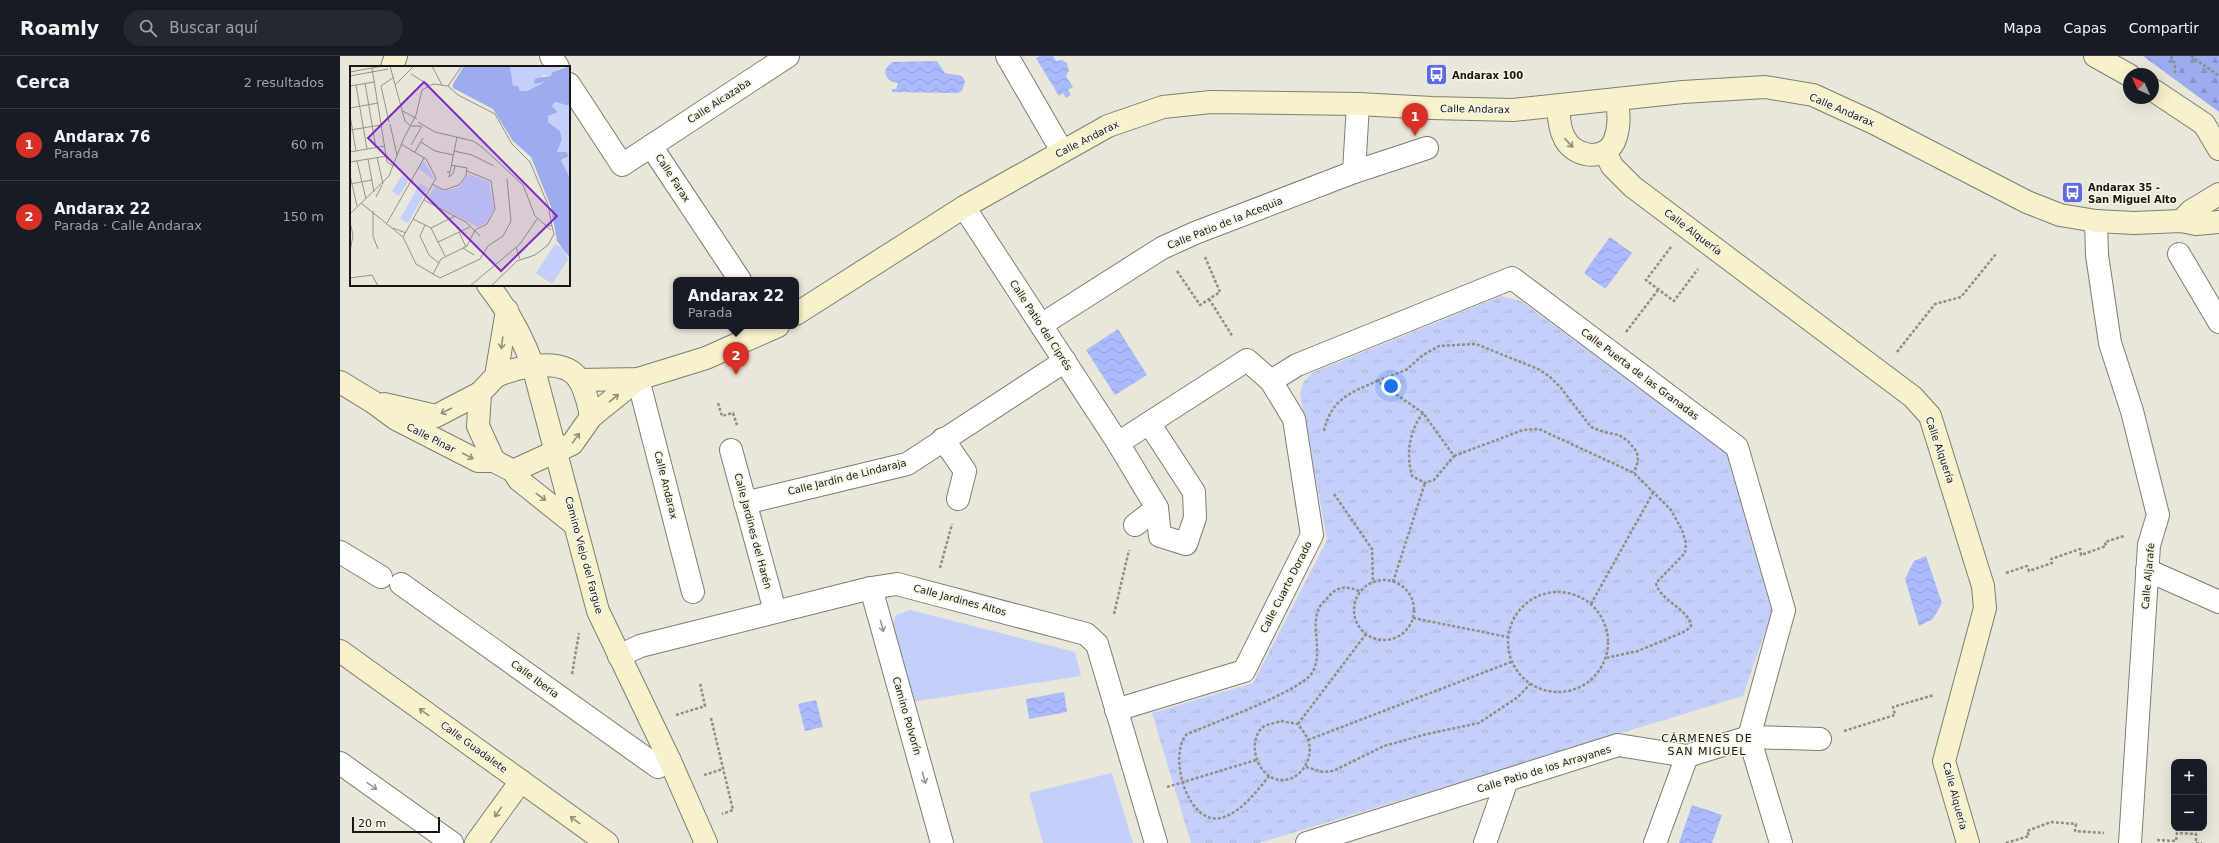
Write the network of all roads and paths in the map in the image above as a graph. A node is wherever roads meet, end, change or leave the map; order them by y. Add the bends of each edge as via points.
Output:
1 (396, 56) edge
2 (551, 56) edge
3 (788, 56) edge
4 (1007, 56) edge
5 (2095, 56) edge
6 (2191, 56) edge
7 (392, 66) edge
8 (557, 66) edge
9 (2123, 72) edge
10 (2219, 76) edge
11 (570, 86) edge
12 (2159, 94) edge
13 (1617, 100) junction
14 (1358, 104) junction
15 (1558, 107) junction
16 (2212, 126) edge
17 (652, 146) junction
18 (1427, 148) dead end
19 (2219, 149) edge
20 (1062, 151) junction
21 (1605, 152) junction
22 (1354, 172) junction
23 (2219, 194) edge
24 (964, 207) junction
25 (2096, 221) junction
26 (2181, 221) junction
27 (2219, 222) edge
28 (1671, 247) dead end
29 (1204, 253) dead end
30 (1996, 254) dead end
31 (2179, 254) dead end
32 (1699, 268) dead end
33 (1177, 270) dead end
34 (738, 277) edge
35 (489, 286) edge
36 (1658, 290) junction
37 (1209, 299) junction
38 (507, 310) junction
39 (799, 312) edge
40 (2219, 322) edge
41 (1041, 325) junction
42 (769, 329) edge
43 (1624, 334) dead end
44 (1242, 351) junction
45 (1896, 352) dead end
46 (1064, 361) junction
47 (533, 366) junction
48 (496, 376) junction
49 (638, 379) junction
50 (580, 380) junction
51 (1271, 381) junction
52 (1377, 381) junction
53 (340, 382) edge
54 (480, 394) junction
55 (373, 402) junction
56 (718, 402) dead end
57 (1423, 413) junction
58 (591, 417) junction
59 (1149, 423) junction
60 (943, 439) junction
61 (1322, 439) dead end
62 (735, 440) joint
63 (1118, 443) junction
64 (557, 452) junction
65 (1454, 456) junction
66 (504, 466) junction
67 (1634, 473) junction
68 (1425, 483) junction
69 (1654, 491) junction
70 (1332, 493) dead end
71 (958, 499) joint
72 (745, 503) junction
73 (1157, 508) junction
74 (574, 524) junction
75 (1135, 525) joint
76 (2126, 535) dead end
77 (340, 552) edge
78 (940, 568) dead end
79 (2147, 570) junction
80 (1998, 576) dead end
81 (381, 577) dead end
82 (1393, 582) junction
83 (1373, 583) junction
84 (401, 584) dead end
85 (872, 588) junction
86 (693, 592) dead end
87 (1361, 592) junction
88 (2219, 602) edge
89 (1591, 604) junction
90 (775, 611) junction
91 (1114, 614) dead end
92 (1413, 618) junction
93 (580, 626) dead end
94 (1366, 634) junction
95 (1508, 637) junction
96 (619, 656) junction
97 (342, 657) edge
98 (1606, 658) junction
99 (1512, 662) junction
100 (571, 677) dead end
101 (700, 683) dead end
102 (1530, 684) junction
103 (1936, 695) dead end
104 (1116, 710) junction
105 (673, 716) dead end
106 (711, 718) dead end
107 (1298, 724) junction
108 (1749, 737) junction
109 (1820, 739) joint
110 (1308, 740) junction
111 (1687, 756) junction
112 (1256, 760) junction
113 (670, 761) junction
114 (340, 763) edge
115 (1306, 767) junction
116 (723, 769) junction
117 (703, 776) dead end
118 (1269, 776) junction
119 (1507, 780) junction
120 (520, 781) junction
121 (1183, 782) junction
122 (1167, 788) dead end
123 (720, 815) dead end
124 (2130, 838) edge
125 (599, 841) edge
126 (452, 843) edge
127 (476, 843) edge
128 (706, 843) edge
129 (942, 843) edge
130 (1156, 843) edge
131 (1307, 843) edge
132 (1485, 843) edge
133 (1655, 843) edge
134 (1781, 843) edge
135 (1968, 843) edge
136 (2006, 843) edge
137 (2202, 843) edge

1 - 7 street
2 - 8 street
3 - 17 street, Calle Alcazaba
4 - 20 street
5 - 9 street
6 - 10 path
11 - 17 street, Calle Farax via 622,165
12 - 16 street
13 - 15 street, Calle Andarax
13 - 21 street via 1620,119 1613,144
13 - 25 street, Calle Andarax via 1683,92 1765,87 1813,95 1874,123 2028,202 2060,215
14 - 15 street, Calle Andarax via 1513,110
14 - 20 street, Calle Andarax via 1211,102 1163,107 1108,126
14 - 22 street
15 -> 21 street via 1564,138 1576,151 1590,156
16 - 19 street
17 - 34 street, Calle Farax
18 - 22 street, Calle Patio de la Acequia
20 - 24 street, Calle Andarax
21 - 135 street, Calle Alquería via 1612,166 1633,187 1913,397 1930,416 1984,586 1985,608 1944,760
22 - 41 street, Calle Patio de la Acequia via 1162,248
23 - 26 street
24 - 39 street, Calle Andarax
24 - 41 street, Calle Patio del Ciprés
25 - 26 street, Calle Andarax
25 - 79 street, Calle Aljarafe via 2110,344 2132,412 2158,514 2149,545
26 - 27 street, Calle Andarax via 2196,224
28 - 36 path via 1646,280
29 - 37 path via 1220,292
30 - 45 path via 1961,297 1935,304
31 - 40 street
32 - 36 path via 1674,301
33 - 37 path via 1200,305
35 - 38 street, Camino Viejo del Fargue
36 - 43 path
37 - 44 path
38 - 47 street, Camino Viejo del Fargue
38 -> 48 street
41 - 46 street, Calle Patio del Ciprés
42 - 49 street via 706,358
44 - 51 street, Calle Cuarto Dorado
44 - 59 street
46 - 60 street, Calle Jardín de Lindaraja
46 - 63 street, Calle Patio del Ciprés
47 - 48 street
47 - 50 street via 561,367
47 - 64 street, Camino Viejo del Fargue
48 - 54 street
49 - 50 street
58 -> 49 street
49 - 86 street, Calle Andarax
50 - 58 street
51 - 104 street, Calle Cuarto Dorado via 1294,420 1312,535 1244,672
51 - 108 street, Calle Puerta de las Granadas via 1297,365 1512,278 1518,282 1737,447 1784,610
52 - 57 path
52 - 61 path via 1347,394 1334,406 1325,424
52 - 67 path via 1406,370 1423,355 1440,346 1476,344 1549,376 1591,427 1619,435 1628,441 1637,452 1638,461
53 - 55 street, Calle Pinar
54 -> 55 street, Calle Pinar via 436,416
54 - 66 street via 478,426
55 -> 66 street, Calle Pinar via 396,420 478,461
56 - 62 path via 722,416 733,413
57 - 65 path
57 - 68 path via 1413,431 1409,465 1412,476
64 -> 58 street via 572,444
59 - 63 street
59 - 73 street, Calle Patio del Ciprés via 1194,492 1196,518 1186,544 1160,536
60 - 71 street via 965,472
60 - 72 street, Calle Jardín de Lindaraja via 906,464
62 - 72 street, Calle Jardines del Harén
63 - 73 street, Calle Patio del Ciprés
64 - 66 street
64 - 74 street, Camino Viejo del Fargue
65 - 67 path via 1523,430 1539,429
65 - 68 path via 1434,480
66 -> 74 street
67 - 69 path
68 - 82 path
69 - 89 path
69 - 98 path via 1671,510 1686,543 1685,553 1656,583 1656,588 1687,617 1691,626 1686,631 1638,650
70 - 83 path via 1372,549
71 - 78 path
72 - 90 street, Calle Jardines del Harén
73 - 75 street
74 - 96 street, Camino Viejo del Fargue via 598,611
75 - 91 path
76 - 80 path via 2105,542 2106,546 2081,554 2080,549 2051,559 2052,563 2028,571 2027,566
77 - 81 street
79 - 88 street
79 - 124 street, Calle Aljarafe
82 - 83 path
82 - 92 path via 1410,596 1414,609
83 - 87 path
84 - 113 street, Calle Iberia via 658,767
85 - 90 street, Calle Jardines Altos
85 - 104 street, Calle Jardines Altos via 897,584 911,586 1086,634 1097,644
85 -> 129 street, Camino Polvorín
87 - 94 path via 1356,600 1355,614 1359,627
87 - 121 path via 1348,586 1334,590 1319,607 1317,664 1304,683 1183,738 1178,749
89 - 95 path via 1578,596 1563,592 1547,593 1532,598 1520,608 1512,622
89 - 98 path via 1601,615 1607,629
90 - 96 street, Calle Jardines Altos via 640,646
92 - 94 path via 1409,627 1393,639 1384,640
92 - 95 path
93 - 100 path
94 - 107 path
95 - 99 path
96 - 113 street, Camino Viejo del Fargue
120 -> 97 street, Calle Guadalete
98 - 102 path via 1599,672 1575,690 1544,691
99 - 102 path via 1519,675
99 - 110 path
101 - 105 path via 705,706
102 - 115 path via 1518,697 1479,723 1392,744 1333,771 1323,772
103 - 109 path via 1893,707 1895,715
104 - 130 street, Calle Jardines Altos
106 - 116 path
107 - 110 path
107 - 112 path via 1281,721 1264,727 1254,742
108 - 109 street, Calle Patio de los Arrayanes
108 - 111 street, Calle Patio de los Arrayanes
108 - 134 street
110 - 115 path via 1309,755
111 - 119 street, Calle Patio de los Arrayanes via 1618,745
111 - 133 street
112 - 118 path
112 - 121 path
113 - 128 street, Camino Viejo del Fargue
114 -> 126 street
115 - 118 path via 1294,778 1280,780
116 - 117 path
116 - 123 path via 734,810
118 - 121 path via 1235,811 1210,819 1195,809
119 - 131 street, Calle Patio de los Arrayanes
119 - 132 street
125 -> 120 street, Calle Guadalete
120 -> 127 street
121 - 122 path
124 - 136 path via 2075,831 2076,824 2051,822 2027,831 2029,836
124 - 137 path via 2176,841 2177,833 2196,834 2196,842

